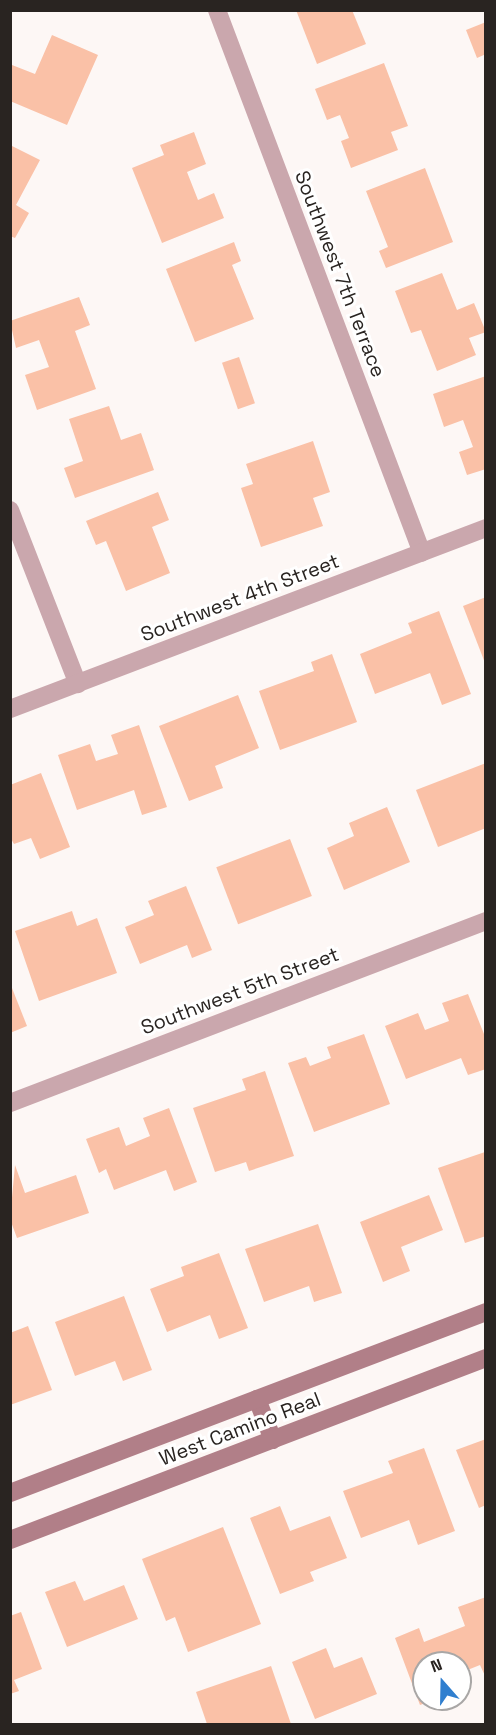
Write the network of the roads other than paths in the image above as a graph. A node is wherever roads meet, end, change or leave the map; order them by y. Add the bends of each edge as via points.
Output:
1 (217, 10) edge
2 (10, 510) edge
3 (486, 528) edge
4 (422, 553) junction
5 (78, 684) junction
6 (10, 709) edge
7 (486, 921) edge
8 (10, 1103) edge
9 (486, 1312) edge
10 (486, 1358) edge
11 (257, 1399) junction
12 (273, 1440) junction
13 (10, 1493) edge
14 (10, 1540) edge

1 - 4 street, Southwest 7th Terrace
2 - 5 street
3 - 4 street, Southwest 4th Street
4 - 5 street, Southwest 4th Street
5 - 6 street, Southwest 4th Street
7 - 8 street, Southwest 5th Street
9 - 11 street, West Camino Real
10 - 12 street, West Camino Real
11 - 12 street
11 - 13 street, West Camino Real
12 - 14 street, West Camino Real

